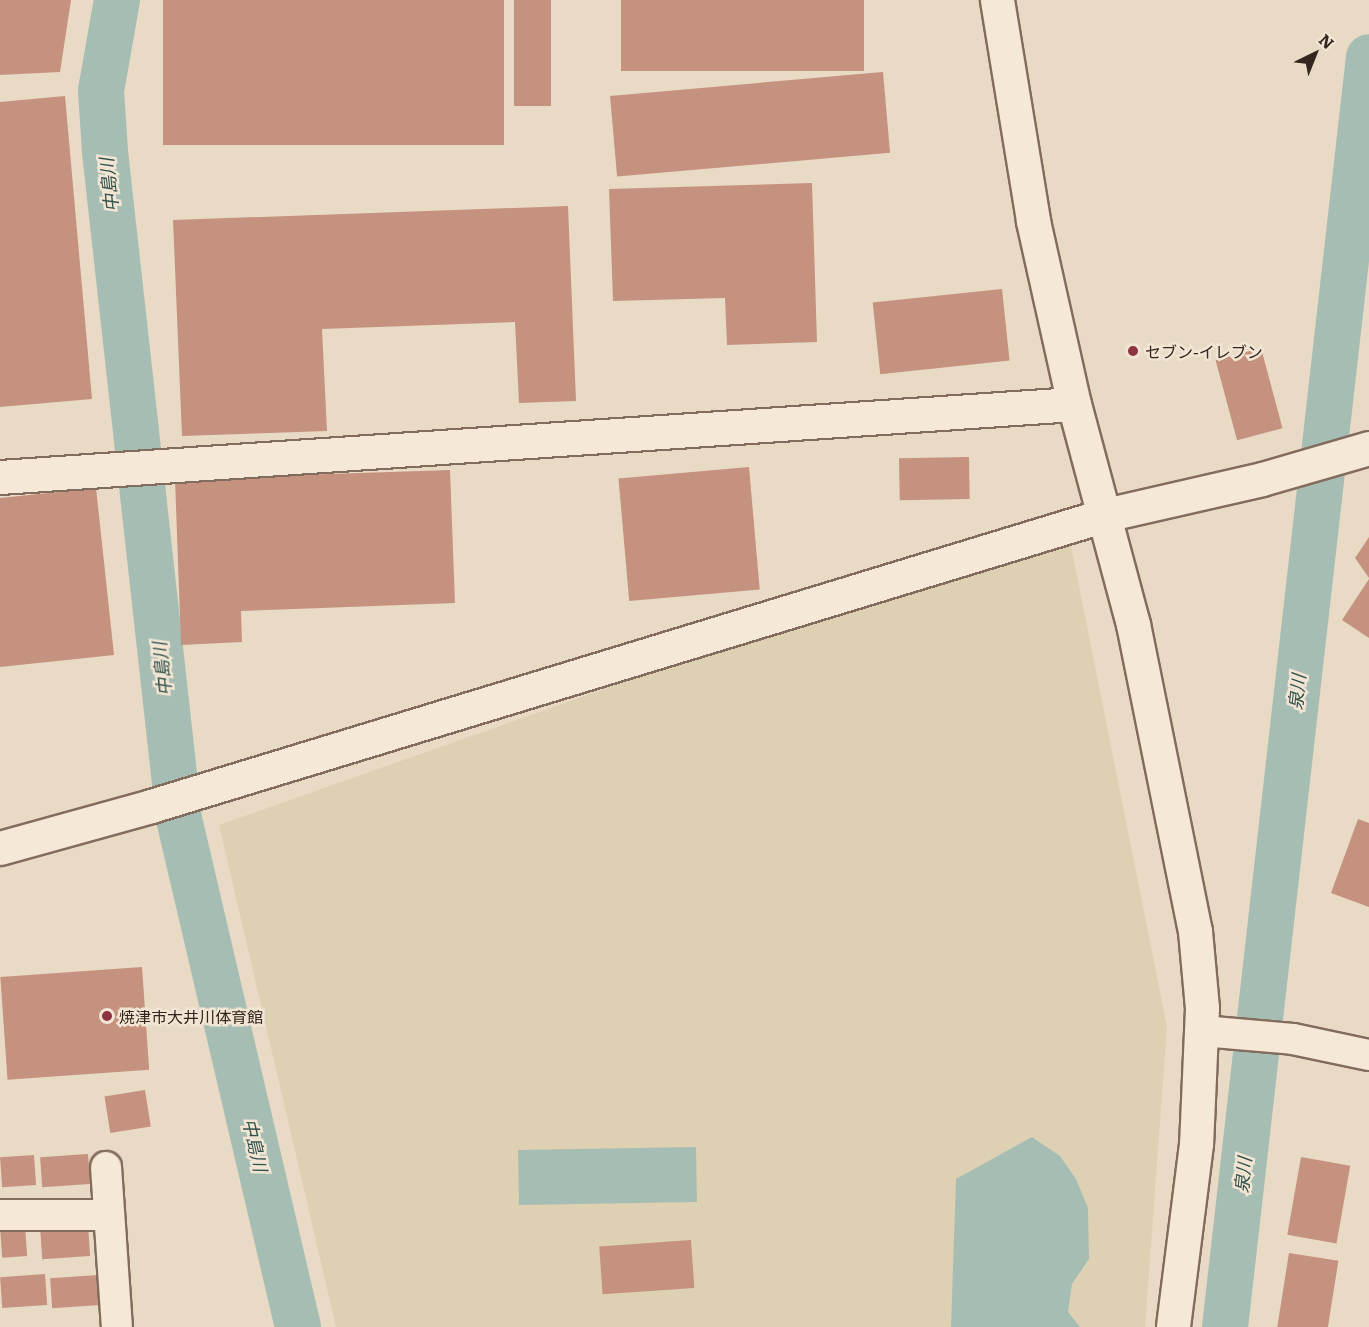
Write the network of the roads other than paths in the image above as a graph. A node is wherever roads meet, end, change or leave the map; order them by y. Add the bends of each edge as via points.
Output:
1 (997, 0) edge
2 (1074, 404) junction
3 (1359, 451) edge
4 (0, 477) edge
5 (1105, 515) junction
6 (0, 848) edge
7 (1203, 1031) junction
8 (1369, 1055) edge
9 (106, 1167) dead end
10 (0, 1215) edge
11 (109, 1215) junction
12 (101, 1327) edge
13 (117, 1327) edge
14 (1173, 1327) edge

1 - 2 street via 1033,221
2 - 4 street
2 - 5 street
3 - 5 street via 1304,468
5 - 6 street via 209,785 151,806
5 - 7 street via 1133,624 1187,890 1196,942
7 - 8 street via 1293,1039
7 - 14 street via 1196,1144
9 - 11 street
10 - 11 street
11 - 13 street
12 - 13 street

